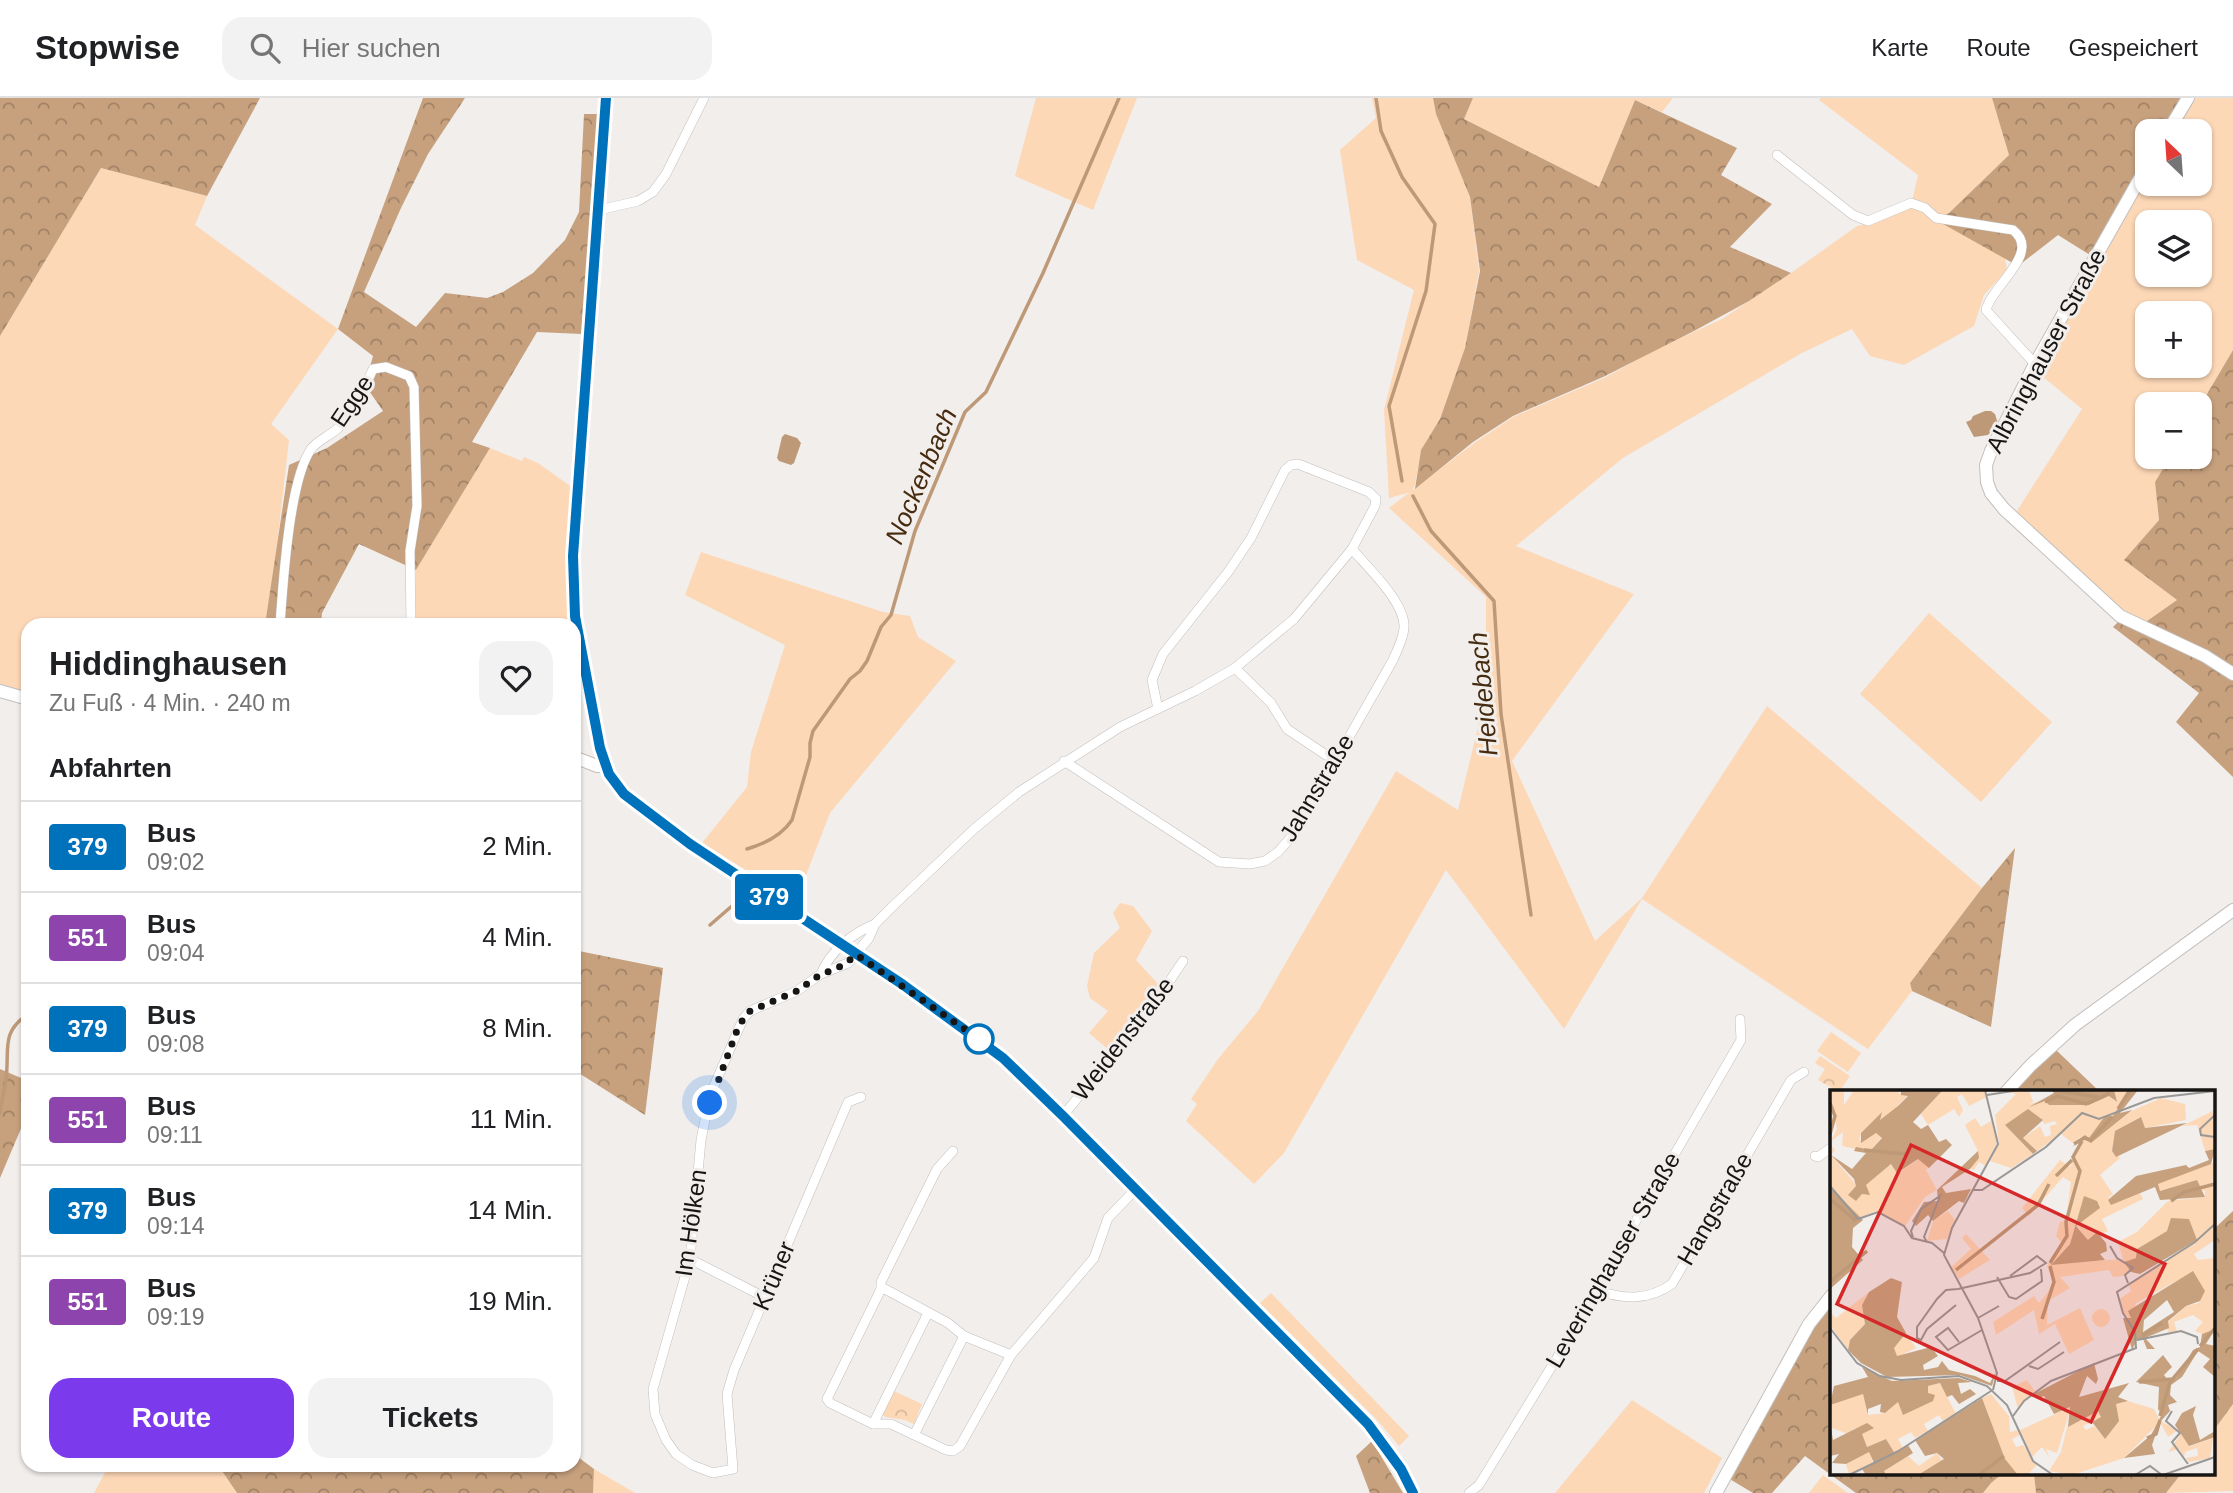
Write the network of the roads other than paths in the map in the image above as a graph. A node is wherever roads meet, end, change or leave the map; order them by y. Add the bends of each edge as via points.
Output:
1 (606, 98) edge
2 (704, 98) edge
3 (2188, 98) edge
4 (2175, 119) edge
5 (1777, 155) dead end
6 (2135, 187) edge
7 (599, 210) junction
8 (2035, 364) junction
9 (1352, 549) junction
10 (280, 618) edge
11 (411, 618) edge
12 (575, 618) edge
13 (581, 646) edge
14 (1235, 668) junction
15 (2233, 674) edge
16 (0, 691) edge
17 (21, 697) edge
18 (1158, 709) junction
19 (581, 760) edge
20 (1064, 761) junction
21 (1335, 761) junction
22 (605, 766) junction
23 (2233, 910) edge
24 (875, 924) junction
25 (842, 946) junction
26 (857, 955) junction
27 (1183, 961) dead end
28 (821, 974) junction
29 (1740, 1019) dead end
30 (1804, 1072) dead end
31 (2008, 1090) edge
32 (860, 1097) dead end
33 (1063, 1116) junction
34 (1830, 1148) edge
35 (953, 1151) dead end
36 (1815, 1156) dead end
37 (1136, 1189) junction
38 (690, 1259) junction
39 (881, 1289) junction
40 (1598, 1291) junction
41 (766, 1298) junction
42 (1830, 1298) edge
43 (928, 1313) junction
44 (964, 1336) junction
45 (1011, 1355) junction
46 (873, 1424) junction
47 (914, 1435) junction
48 (733, 1469) joint
49 (1413, 1493) edge
50 (1469, 1493) edge
51 (1716, 1493) edge

1 - 7 main road
2 - 7 street via 653,192 638,201
3 - 4 main road
5 - 8 street via 1853,215 1868,221 1911,203 1936,218 2013,230 2021,236 2024,248 2017,264 1986,310
6 - 8 main road, Albringhauser Straße
7 - 12 main road via 573,556
8 - 15 main road, Albringhauser Straße via 1986,465 1991,493 2120,616
9 - 14 street via 1294,620
9 - 18 street via 1376,499 1369,492 1291,465 1228,572 1163,654 1152,680
9 - 21 street, Jahnstraße via 1401,609 1404,625 1393,660
10 - 11 street, Egge via 284,567 303,468 312,448 350,413 373,369 386,367 409,376 414,387 416,506 410,551
13 - 22 main road
14 - 18 street
14 - 21 street via 1271,703 1287,729
16 - 17 main road
18 - 20 street
19 - 22 main road
20 - 21 street, Jahnstraße via 1219,862 1250,864 1265,861 1292,836
20 - 24 street via 974,830
22 - 25 main road via 624,794 645,811
23 - 31 main road via 2075,1025
24 - 25 street, Im Hölken
24 - 26 street
25 - 26 main road
25 - 28 street, Im Hölken
26 - 28 street, Im Hölken
26 - 33 main road via 982,1041
27 - 33 street, Weidenstraße
28 - 38 street, Im Hölken via 797,991 750,1011 739,1025 705,1120
29 - 40 street, Leveringhauser Straße via 1741,1040
30 - 40 street, Hangstraße via 1791,1080 1672,1283 1661,1291 1633,1298
32 - 41 street, Krüner via 848,1102
33 - 37 main road
34 - 36 street
35 - 39 street via 937,1170
37 - 45 street via 1108,1218 1094,1258
37 - 49 main road via 1368,1424
38 - 41 street
38 - 48 street, Im Hölken via 653,1389 656,1414 666,1440 692,1465 713,1473
39 - 43 street
39 - 46 street via 827,1399
40 - 50 street, Leveringhauser Straße via 1479,1485
41 - 48 street, Krüner via 727,1394
42 - 51 main road via 1809,1324
43 - 44 street
43 - 46 street
44 - 45 street
44 - 47 street
45 - 47 street via 960,1446 946,1450
46 - 47 street via 891,1424

